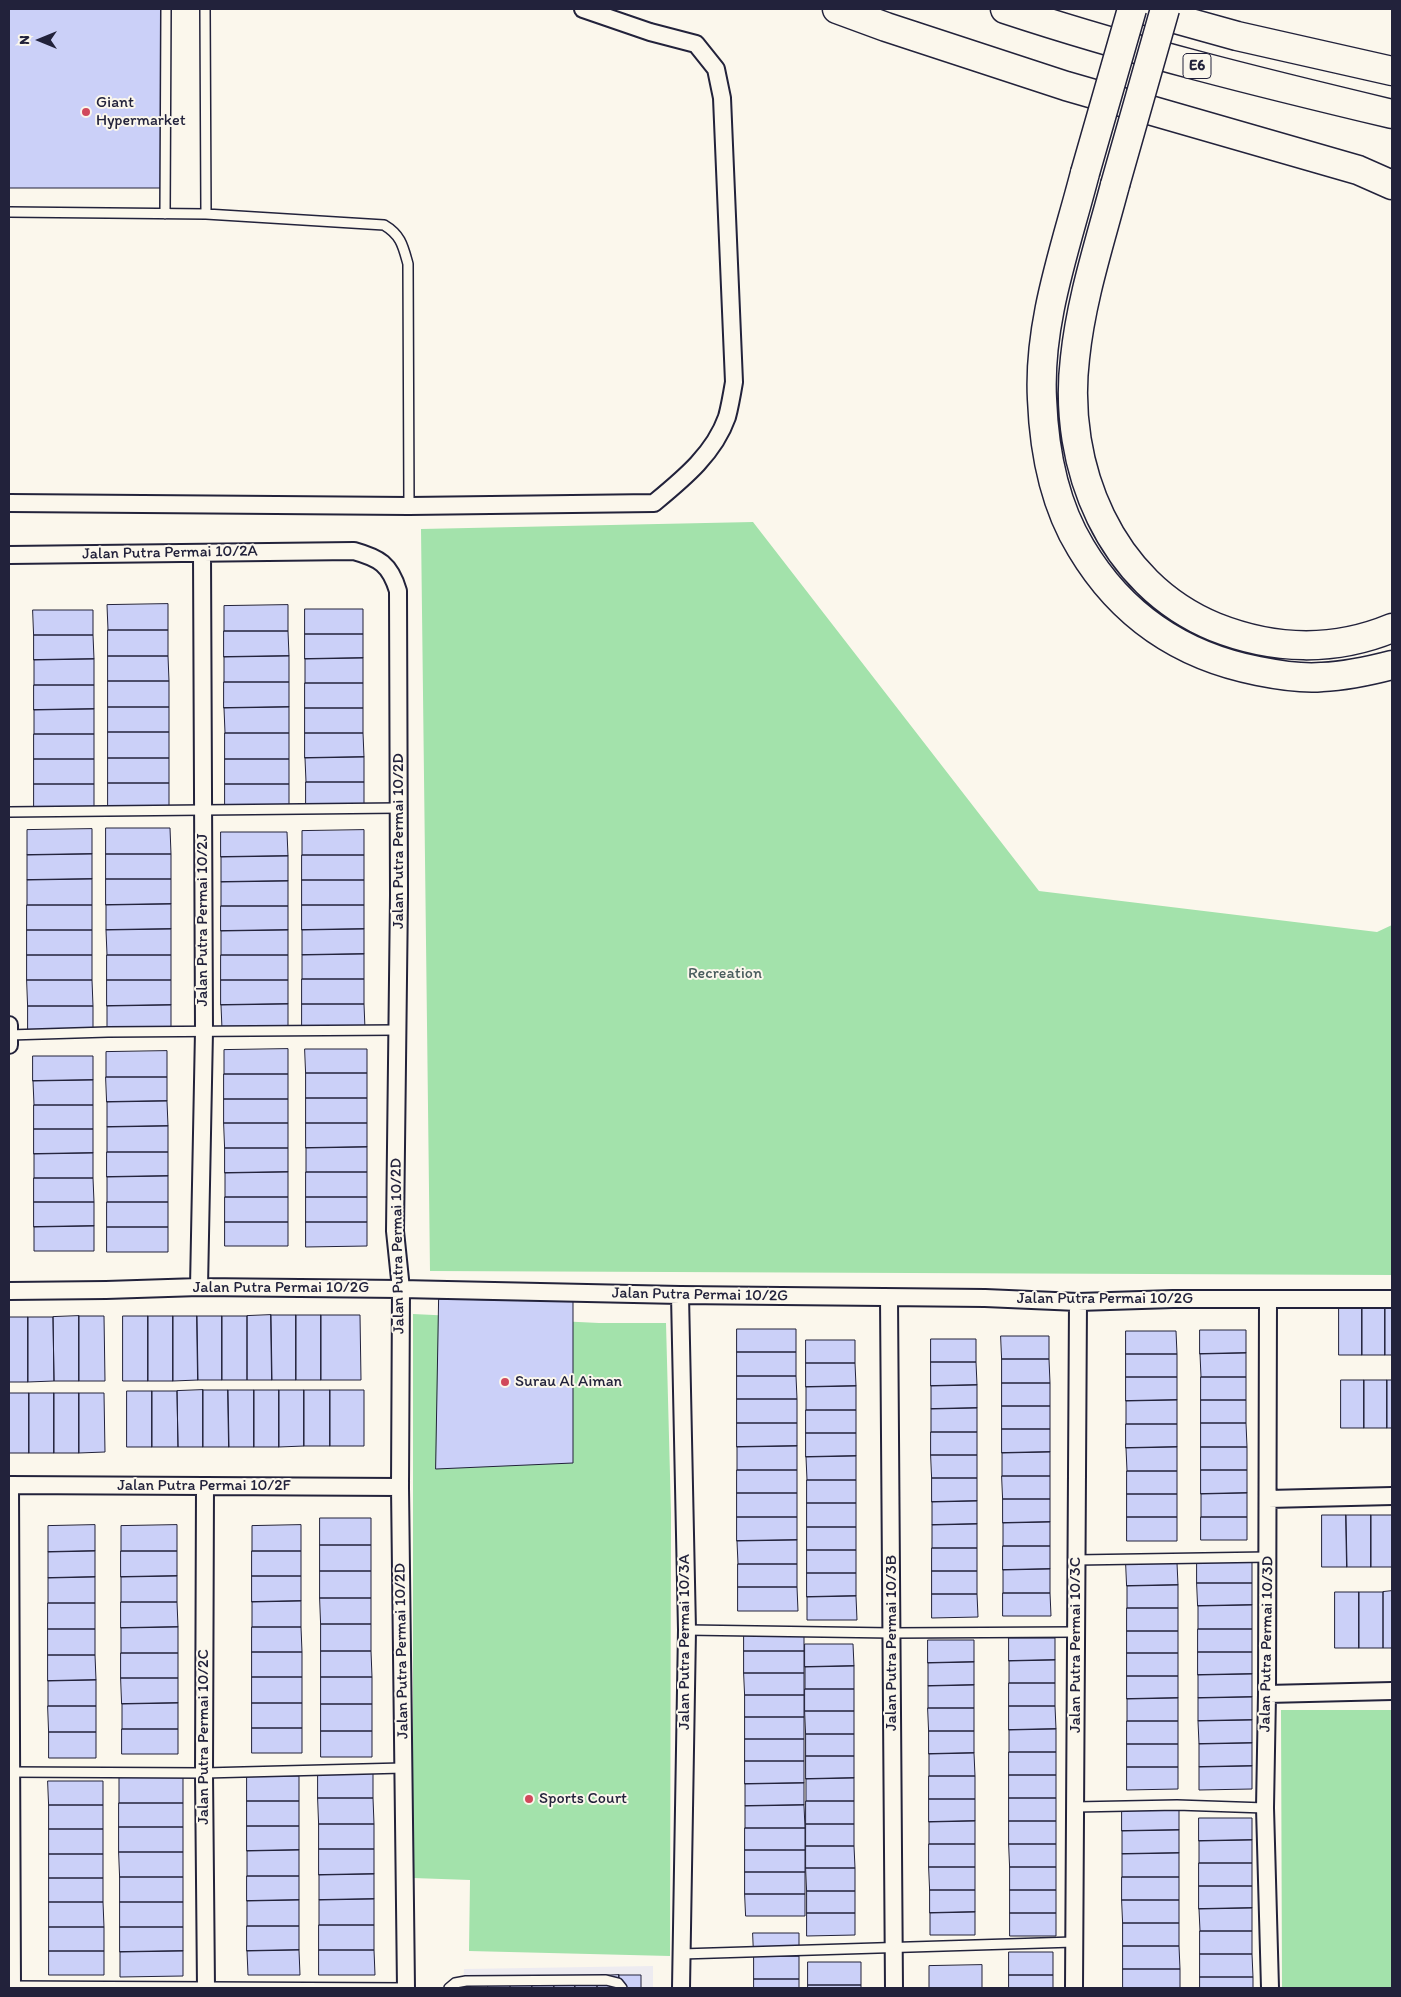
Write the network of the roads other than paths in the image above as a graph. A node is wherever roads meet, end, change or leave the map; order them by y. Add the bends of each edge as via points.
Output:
1 (166, 9) edge
2 (205, 9) edge
3 (583, 9) edge
4 (837, 9) edge
5 (1005, 9) edge
6 (1132, 9) edge
7 (1140, 9) edge
8 (1165, 9) edge
9 (1392, 71) edge
10 (1392, 114) edge
11 (1392, 185) edge
12 (9, 212) edge
13 (165, 214) junction
14 (206, 214) junction
15 (9, 502) edge
16 (409, 506) junction
17 (331, 551) joint
18 (202, 553) junction
19 (9, 555) edge
20 (1392, 628) edge
21 (1392, 665) edge
22 (399, 808) junction
23 (203, 811) junction
24 (9, 812) edge
25 (9, 1025) edge
26 (398, 1030) junction
27 (204, 1031) junction
28 (9, 1035) edge
29 (9, 1045) edge
30 (199, 1287) junction
31 (401, 1289) junction
32 (9, 1291) edge
33 (680, 1295) junction
34 (889, 1298) junction
35 (1392, 1299) edge
36 (1268, 1300) junction
37 (1078, 1302) junction
38 (9, 1485) edge
39 (205, 1486) junction
40 (400, 1487) junction
41 (1392, 1496) edge
42 (1268, 1499) junction
43 (1268, 1557) junction
44 (1076, 1560) junction
45 (687, 1630) junction
46 (1076, 1632) junction
47 (892, 1633) junction
48 (1392, 1692) edge
49 (1267, 1694) junction
50 (403, 1768) junction
51 (10, 1772) edge
52 (204, 1773) junction
53 (1075, 1807) junction
54 (1264, 1808) junction
55 (1074, 1942) junction
56 (894, 1948) junction
57 (681, 1954) junction
58 (11, 1987) edge
59 (206, 1988) edge
60 (406, 1988) edge
61 (449, 1988) edge
62 (622, 1988) edge
63 (681, 1988) edge
64 (894, 1988) edge
65 (1074, 1988) edge
66 (1270, 1988) edge

1 - 13 lane
2 - 14 lane
3 - 16 street via 696,44 716,69 722,98 734,382 727,417 715,442 699,463 654,503
4 - 11 highway via 1066,86 1358,170
5 - 10 highway, E6 via 1228,75
6 - 21 highway, bridge via 1085,173 1047,326 1042,377 1047,452 1063,510 1080,546 1101,578 1142,619 1195,653 1235,667 1275,675 1320,678 1362,673
7 - 9 highway, E6 via 1237,36
8 - 20 highway, bridge via 1081,311 1074,360 1075,428 1084,477 1093,502 1130,565 1163,597 1205,622 1251,640 1301,645 1350,641
12 - 13 lane
13 - 14 lane
14 - 16 lane via 384,225 395,231 408,264
15 - 16 street
17 - 18 street, Jalan Putra Permai 10/2A
17 - 22 street, Jalan Putra Permai 10/2D via 354,551 374,557 387,566 398,590
18 - 19 street, Jalan Putra Permai 10/2A
18 - 23 street, Jalan Putra Permai 10/2J
22 - 23 lane
22 - 26 street, Jalan Putra Permai 10/2D
23 - 24 lane
23 - 27 street, Jalan Putra Permai 10/2J
25 - 28 street
26 - 27 lane
26 - 31 street, Jalan Putra Permai 10/2D via 395,1231
27 - 28 lane
27 - 30 street, Jalan Putra Permai 10/2J
28 - 29 street
30 - 31 street, Jalan Putra Permai 10/2G
30 - 32 street, Jalan Putra Permai 10/2G
31 - 33 street, Jalan Putra Permai 10/2G
31 - 40 street, Jalan Putra Permai 10/2D
33 - 34 street, Jalan Putra Permai 10/2G
33 - 45 street, Jalan Putra Permai 10/3A
34 - 37 street, Jalan Putra Permai 10/2G
34 - 47 street, Jalan Putra Permai 10/3B
35 - 36 street, Jalan Putra Permai 10/2G
36 - 37 street, Jalan Putra Permai 10/2G
36 - 42 street, Jalan Putra Permai 10/3D
37 - 44 street, Jalan Putra Permai 10/3C
38 - 39 street, Jalan Putra Permai 10/2F
38 - 51 street
39 - 40 street, Jalan Putra Permai 10/2F
39 - 52 street, Jalan Putra Permai 10/2C
40 - 50 street, Jalan Putra Permai 10/2D
41 - 42 street
42 - 43 street, Jalan Putra Permai 10/3D
43 - 44 lane
43 - 49 street, Jalan Putra Permai 10/3D
44 - 46 street, Jalan Putra Permai 10/3C
45 - 47 lane
45 - 57 street, Jalan Putra Permai 10/3A
46 - 47 lane
46 - 53 street, Jalan Putra Permai 10/3C
47 - 56 street, Jalan Putra Permai 10/3B
48 - 49 street
49 - 54 street, Jalan Putra Permai 10/3D
50 - 52 lane
50 - 60 street, Jalan Putra Permai 10/2D
51 - 52 lane
51 - 58 street
52 - 59 street, Jalan Putra Permai 10/2C
53 - 54 lane via 1177,1805
53 - 55 street, Jalan Putra Permai 10/3C
54 - 66 street, Jalan Putra Permai 10/3D
55 - 56 lane
55 - 65 street, Jalan Putra Permai 10/3C
56 - 57 lane
56 - 64 street, Jalan Putra Permai 10/3B
57 - 63 street, Jalan Putra Permai 10/3A
58 - 59 lane
59 - 60 lane
61 - 62 lane via 466,1981 606,1980 618,1983

